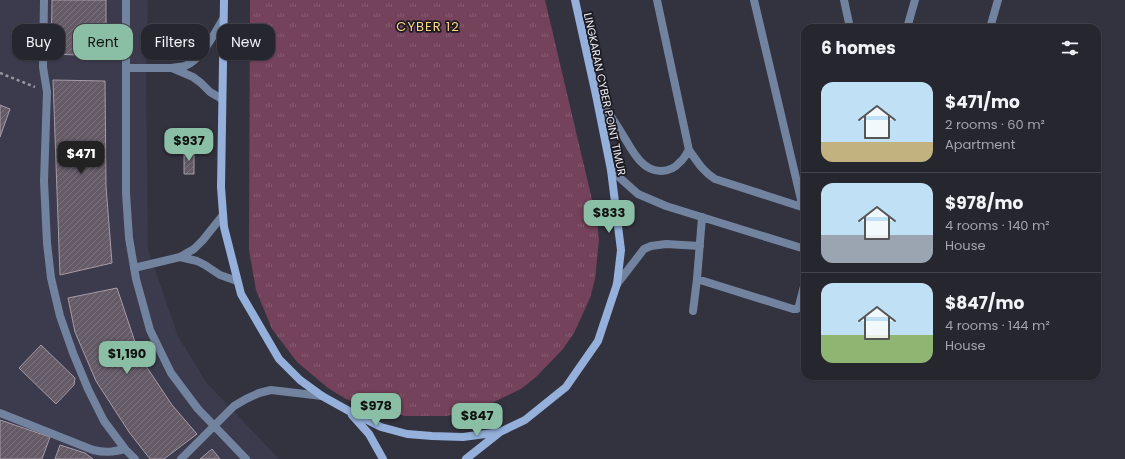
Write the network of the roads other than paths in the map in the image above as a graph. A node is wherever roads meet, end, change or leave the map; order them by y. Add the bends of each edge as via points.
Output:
1 (44, 0) edge
2 (126, 0) edge
3 (224, 0) edge
4 (575, 0) edge
5 (657, 0) edge
6 (754, 0) edge
7 (844, 0) edge
8 (915, 0) edge
9 (998, 0) edge
10 (224, 19) junction
11 (849, 24) edge
12 (908, 24) edge
13 (991, 24) edge
14 (126, 68) junction
15 (172, 68) junction
16 (596, 95) junction
17 (222, 99) junction
18 (689, 150) junction
19 (611, 170) junction
20 (801, 196) edge
21 (801, 207) edge
22 (223, 214) junction
23 (702, 217) junction
24 (700, 246) junction
25 (801, 248) edge
26 (180, 257) junction
27 (134, 268) junction
28 (697, 279) junction
29 (237, 281) junction
30 (617, 284) junction
31 (801, 298) edge
32 (693, 311) dead end
33 (322, 396) junction
34 (348, 411) junction
35 (0, 412) edge
36 (214, 426) junction
37 (500, 432) junction
38 (125, 449) junction
39 (134, 459) edge
40 (182, 459) edge
41 (246, 459) edge
42 (383, 459) edge
43 (466, 459) edge

1 - 38 lane via 43,67 47,92 44,181 51,278 60,316 88,389 104,421
2 - 14 lane
3 - 10 main road
4 - 16 main road, LINGKARAN CYBER POINT TIMUR
5 - 18 lane
6 - 20 lane
7 - 11 lane
8 - 12 lane
9 - 13 lane
10 - 15 lane via 196,59 186,65
10 - 17 main road
14 - 15 lane
14 - 27 lane via 126,193
15 - 17 lane via 193,77
16 - 18 lane via 643,164 658,171 667,171 680,163
16 - 19 main road, LINGKARAN CYBER POINT TIMUR
17 - 22 main road
18 - 21 lane via 700,167 715,179
19 - 23 lane via 638,194
19 - 30 main road, LINGKARAN CYBER POINT TIMUR via 621,250
22 - 26 lane via 203,240
22 - 29 main road
23 - 24 lane
23 - 25 lane
24 - 28 lane
24 - 30 lane via 666,244 644,249
26 - 27 lane
26 - 29 lane via 190,258 220,275
27 - 36 lane via 150,330 170,373
28 - 31 lane via 793,310 799,306
28 - 32 lane
29 - 33 main road via 241,294 279,359 300,380
30 - 37 main road, LINGKARAN CYBER POINT TIMUR via 598,341 566,387 525,420
33 - 34 main road
33 - 36 lane via 271,390 259,393 234,406
34 - 37 main road via 406,434 462,437
34 - 42 main road via 369,434
35 - 38 lane via 93,450 110,452
36 - 40 lane
36 - 41 lane
37 - 43 main road
38 - 39 lane

